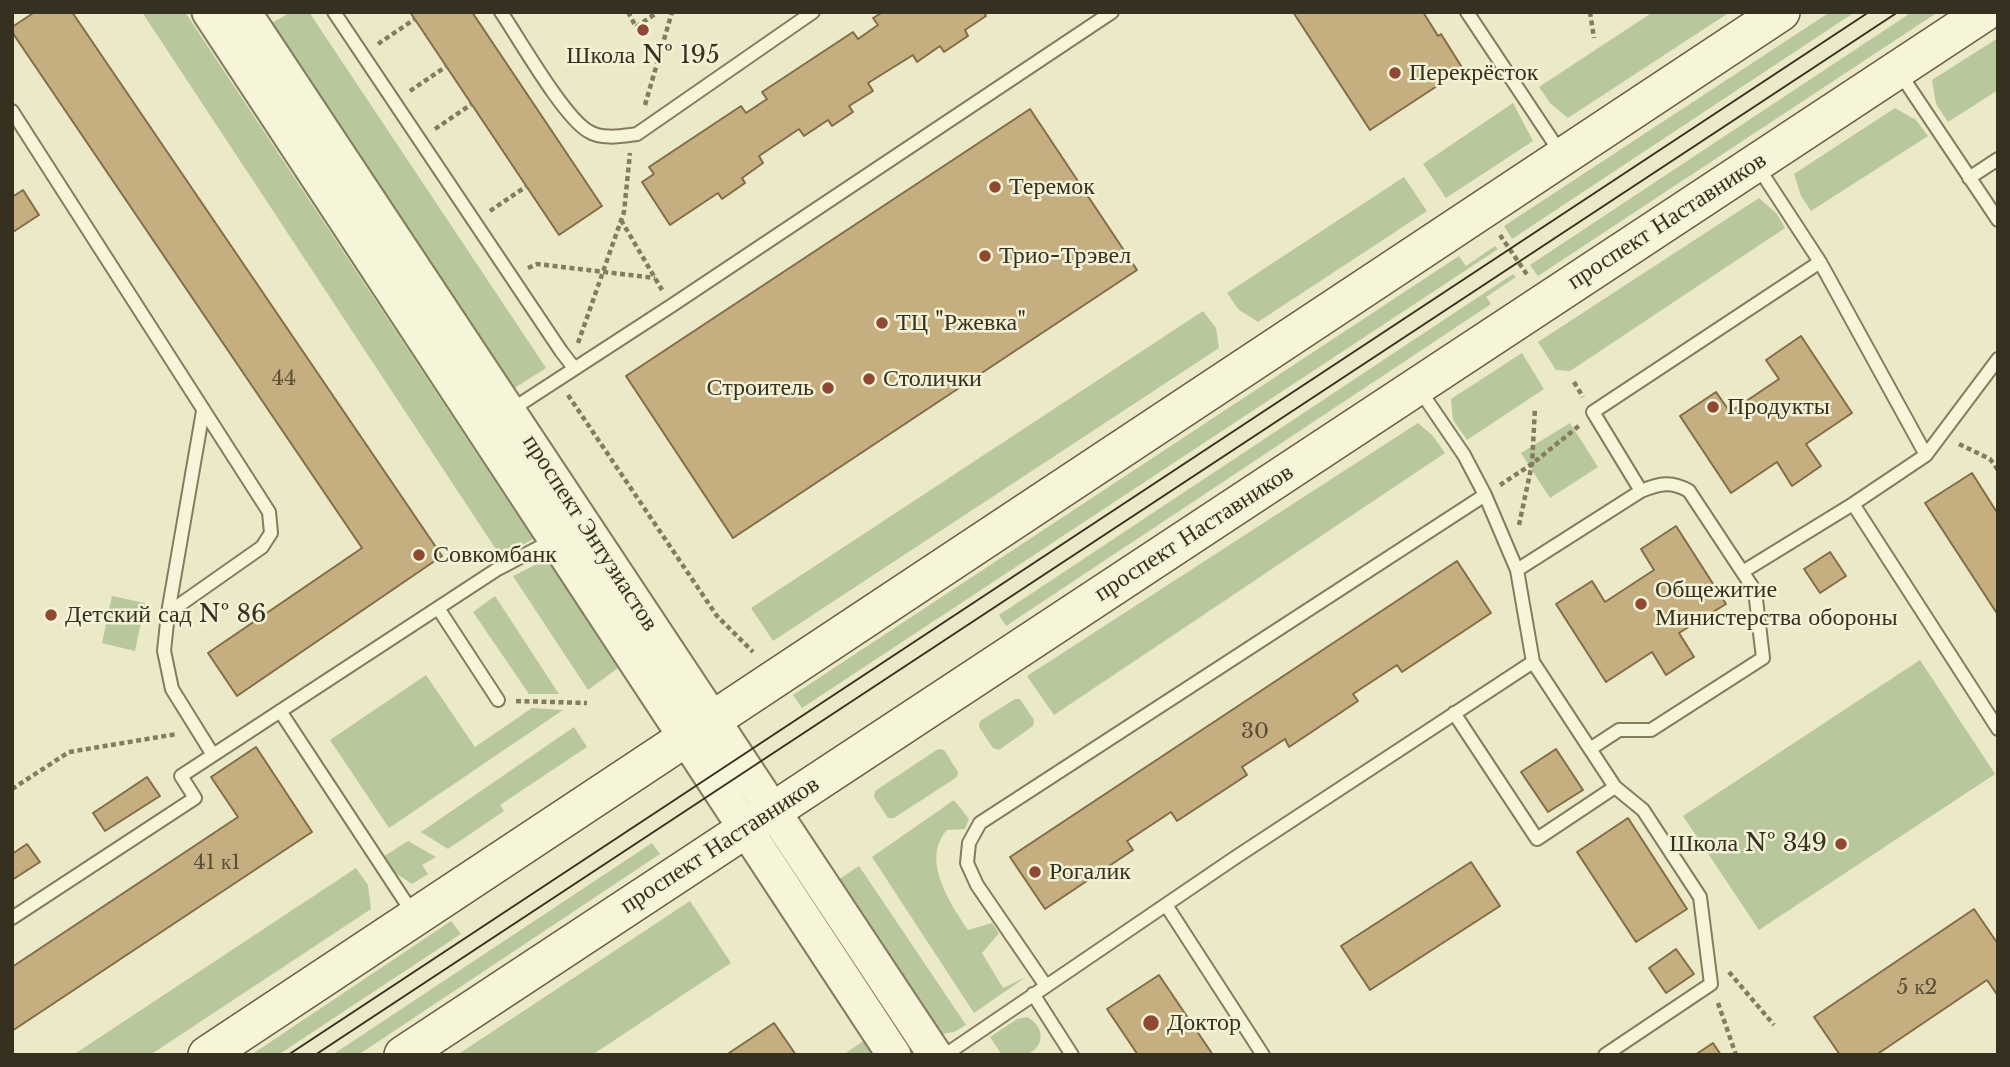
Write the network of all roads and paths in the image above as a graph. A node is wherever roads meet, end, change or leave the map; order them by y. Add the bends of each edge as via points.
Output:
1 (209, 12) edge
2 (334, 12) edge
3 (501, 12) edge
4 (628, 12) edge
5 (659, 12) edge
6 (672, 12) edge
7 (813, 12) edge
8 (1112, 12) edge
9 (1467, 12) edge
10 (1590, 12) edge
11 (1781, 12) edge
12 (1985, 12) edge
13 (415, 19) dead end
14 (244, 27) edge
15 (1594, 38) dead end
16 (362, 55) junction
17 (447, 66) dead end
18 (1897, 69) junction
19 (394, 102) junction
20 (472, 104) dead end
21 (644, 108) dead end
22 (12, 111) edge
23 (419, 139) junction
24 (630, 154) dead end
25 (1562, 156) junction
26 (1998, 159) edge
27 (1755, 162) junction
28 (1969, 178) junction
29 (527, 186) dead end
30 (621, 220) junction
31 (1998, 220) edge
32 (474, 222) junction
33 (1501, 234) dead end
34 (1820, 262) junction
35 (603, 273) junction
36 (510, 276) junction
37 (1528, 276) dead end
38 (655, 278) junction
39 (671, 306) junction
40 (1998, 359) edge
41 (574, 368) junction
42 (1416, 386) junction
43 (1535, 408) dead end
44 (202, 411) junction
45 (1593, 412) junction
46 (497, 420) junction
47 (1942, 436) junction
48 (1926, 455) junction
49 (1990, 459) junction
50 (1998, 461) edge
51 (1532, 464) junction
52 (1998, 470) edge
53 (1642, 491) junction
54 (1485, 495) junction
55 (1853, 504) junction
56 (569, 530) junction
57 (1517, 570) junction
58 (1744, 571) junction
59 (438, 608) junction
60 (168, 613) junction
61 (1533, 662) junction
62 (498, 700) joint
63 (587, 703) dead end
64 (280, 711) junction
65 (1454, 713) junction
66 (699, 728) junction
67 (1998, 729) edge
68 (198, 730) junction
69 (1590, 749) junction
70 (213, 755) junction
71 (1615, 787) junction
72 (12, 789) edge
73 (759, 819) junction
74 (1166, 905) junction
75 (415, 916) junction
76 (12, 918) edge
77 (1706, 945) junction
78 (1711, 984) junction
79 (1046, 986) junction
80 (1033, 994) junction
81 (1774, 1025) dead end
82 (207, 1055) edge
83 (403, 1055) edge
84 (894, 1055) edge
85 (935, 1055) edge
86 (946, 1055) edge
87 (1072, 1055) edge
88 (1263, 1055) edge
89 (1605, 1055) edge
90 (1735, 1055) edge

1 - 14 street, проспект Энтузиастов
2 - 16 lane
3 - 7 lane via 570,115 590,132 613,137 637,134
4 - 5 path via 636,27
6 - 21 path
8 - 39 lane
9 - 25 lane
10 - 15 path
11 - 25 main road
12 - 18 main road, проспект Наставников
13 - 16 path
14 - 46 street, проспект Энтузиастов
16 - 19 lane
17 - 19 path
18 - 27 main road, проспект Наставников
18 - 28 lane
19 - 23 lane
20 - 23 path
22 - 44 lane
23 - 32 lane
24 - 30 path
25 - 66 main road
26 - 28 lane
27 - 34 lane
27 - 42 main road, проспект Наставников
28 - 31 lane
29 - 32 path
30 - 35 path
30 - 38 path
32 - 36 lane
33 - 37 path
34 - 45 lane
34 - 48 lane
35 - 36 path via 537,264
35 - 38 path
35 - 41 path via 579,339
36 - 41 lane
38 - 39 path
39 - 41 lane
40 - 47 lane
41 - 46 lane
42 - 54 lane via 1464,455
42 - 73 main road, проспект Наставников
43 - 51 path
44 - 60 lane
44 - 60 lane via 269,512 271,533 262,547
45 - 51 path
45 - 53 lane
46 - 56 street, проспект Энтузиастов
47 - 48 lane
47 - 49 path
48 - 55 lane
49 - 50 path
49 - 52 path
51 - 54 path
51 - 57 path via 1517,533
53 - 57 lane
53 - 58 lane via 1658,484 1676,484 1689,491
54 - 57 lane
54 - 79 lane via 980,822 969,843 967,863
55 - 58 lane
55 - 67 lane
56 - 59 lane
56 - 66 street, проспект Энтузиастов
57 - 61 lane
58 - 69 lane via 1755,591 1763,658 1651,730 1619,730
59 - 62 lane
59 - 64 lane
60 - 68 lane via 164,651 172,688
61 - 65 lane
61 - 69 lane
62 - 63 path
64 - 70 lane
64 - 75 lane
65 - 71 lane via 1537,839
65 - 74 lane
66 - 73 street, проспект Энтузиастов
66 - 75 main road
68 - 70 lane
68 - 72 path via 69,752
69 - 71 lane
70 - 76 lane via 181,776 195,798
71 - 77 lane via 1643,810 1700,897
73 - 83 main road, проспект Наставников
73 - 84 street, проспект Энтузиастов
73 - 85 street, проспект Энтузиастов
74 - 79 lane
74 - 88 lane
75 - 82 main road
77 - 78 lane
77 - 81 path
78 - 89 lane
78 - 90 path
79 - 80 lane
80 - 86 lane
80 - 87 lane

